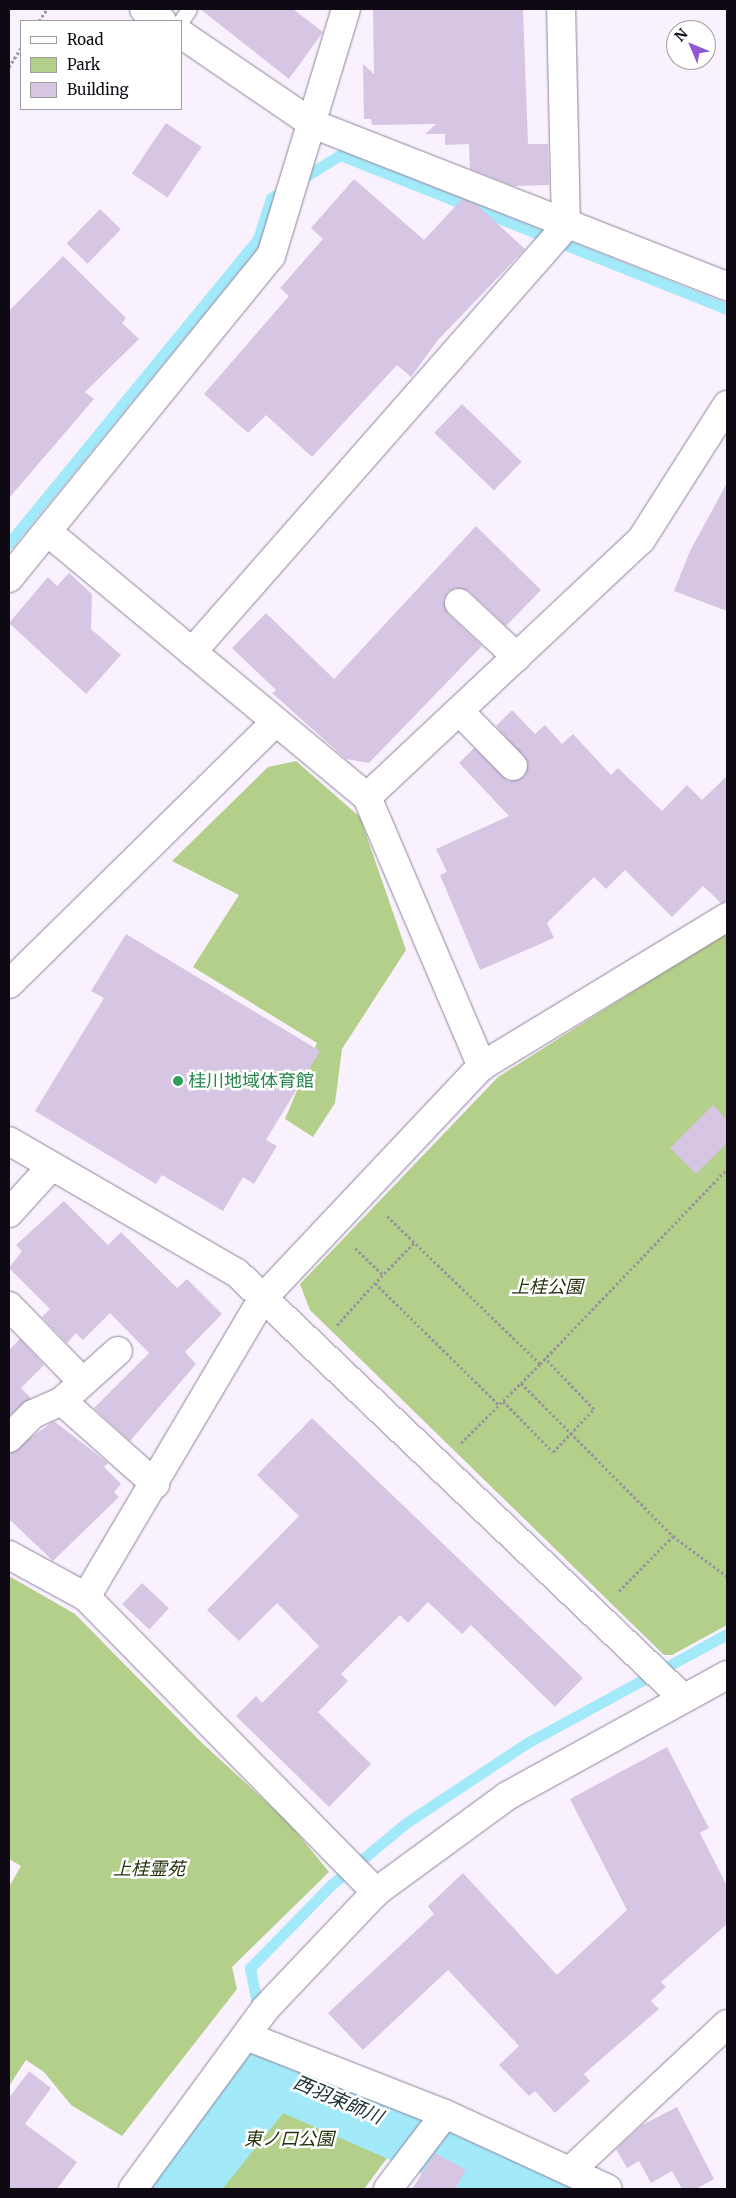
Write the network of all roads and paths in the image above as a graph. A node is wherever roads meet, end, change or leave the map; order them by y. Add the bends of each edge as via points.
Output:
1 (47, 9) edge
2 (144, 9) edge
3 (189, 9) edge
4 (346, 9) edge
5 (561, 9) edge
6 (40, 20) edge
7 (160, 20) edge
8 (182, 20) edge
9 (182, 35) edge
10 (20, 50) edge
11 (9, 67) edge
12 (313, 124) junction
13 (566, 226) junction
14 (727, 286) edge
15 (727, 405) edge
16 (49, 533) junction
17 (9, 578) edge
18 (459, 603) dead end
19 (192, 652) junction
20 (517, 656) junction
21 (459, 711) junction
22 (276, 722) junction
23 (513, 766) dead end
24 (366, 797) junction
25 (727, 916) edge
26 (9, 984) edge
27 (482, 1066) junction
28 (9, 1141) edge
29 (50, 1168) junction
30 (727, 1169) edge
31 (363, 1192) junction
32 (9, 1213) edge
33 (332, 1226) junction
34 (414, 1243) junction
35 (383, 1275) junction
36 (375, 1283) junction
37 (263, 1298) junction
38 (9, 1306) edge
39 (315, 1346) junction
40 (118, 1351) dead end
41 (546, 1358) junction
42 (540, 1364) junction
43 (83, 1382) junction
44 (521, 1383) junction
45 (62, 1401) junction
46 (503, 1401) junction
47 (499, 1404) junction
48 (571, 1434) junction
49 (9, 1438) edge
50 (439, 1465) junction
51 (155, 1484) junction
52 (674, 1536) junction
53 (9, 1555) edge
54 (727, 1576) edge
55 (86, 1597) junction
56 (596, 1614) junction
57 (727, 1675) edge
58 (677, 1692) junction
59 (370, 1886) junction
60 (727, 2024) edge
61 (246, 2036) junction
62 (433, 2130) junction
63 (570, 2171) junction
64 (133, 2189) edge
65 (388, 2189) edge
66 (608, 2189) edge

1 - 6 path
2 - 7 street
3 - 8 lane
4 - 12 street
5 - 13 street
9 - 12 street
10 - 11 path
12 - 13 street
12 - 16 street via 272,256
13 - 14 street
13 - 19 street
15 - 20 street via 641,540
16 - 17 street
16 - 19 street
18 - 20 street
19 - 22 street
20 - 21 street
21 - 23 street
21 - 24 street
22 - 24 street
22 - 26 street
24 - 27 street
25 - 27 street
27 - 31 street
28 - 29 street
29 - 32 street
29 - 37 street via 237,1273
30 - 41 path
31 - 33 street
31 - 34 path
33 - 35 path
33 - 37 street
34 - 35 path
34 - 42 path
35 - 36 path
36 - 39 path
36 - 47 path
37 - 39 street
37 - 51 street
38 - 43 street
39 - 50 street
40 - 43 street
41 - 42 path
41 - 48 path via 594,1409
42 - 44 path
43 - 45 street
44 - 46 path
44 - 48 path
45 - 49 street via 33,1414
45 - 51 street
46 - 47 path
46 - 48 path via 553,1452
47 - 50 path
48 - 52 path
50 - 56 street
51 - 55 street
52 - 54 path
52 - 56 path
53 - 55 street
55 - 59 street
56 - 58 street
57 - 58 street
58 - 59 street via 507,1796
59 - 61 street
60 - 63 street
61 - 62 street
61 - 64 street
62 - 63 street
62 - 65 street
63 - 66 street

